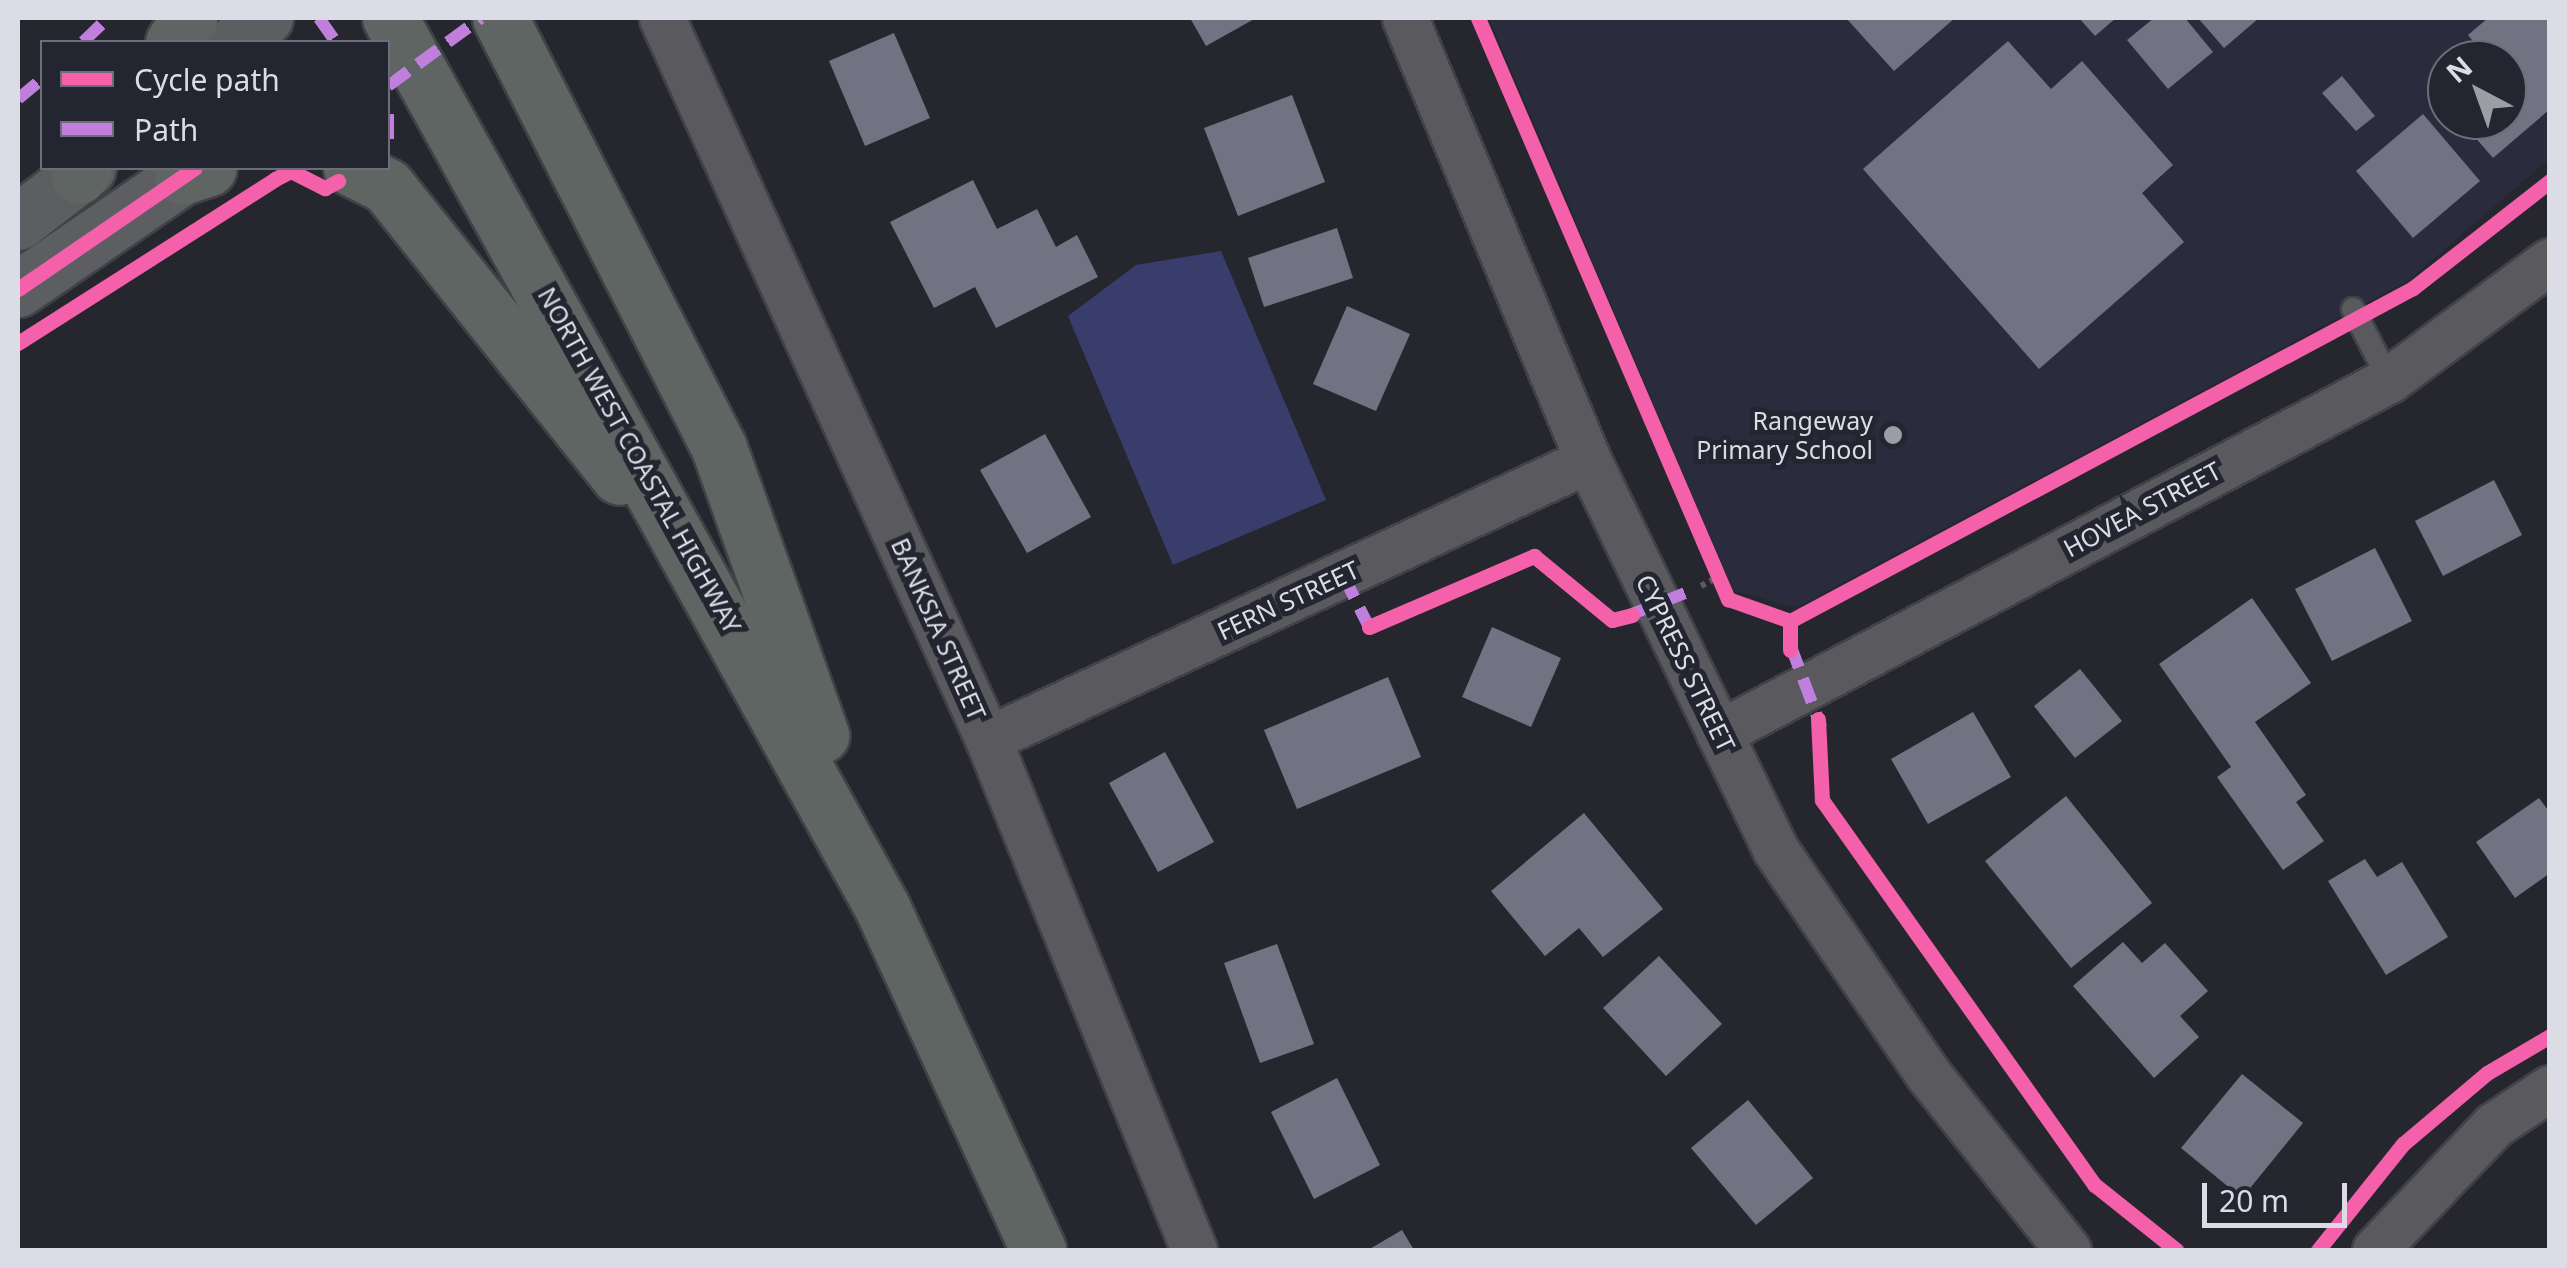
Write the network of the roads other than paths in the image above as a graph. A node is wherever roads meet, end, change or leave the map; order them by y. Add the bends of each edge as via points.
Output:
1 (190, 18) edge
2 (265, 18) edge
3 (500, 18) edge
4 (662, 18) edge
5 (1405, 18) edge
6 (387, 25) edge
7 (174, 40) edge
8 (238, 40) edge
9 (84, 170) edge
10 (355, 170) edge
11 (195, 171) edge
12 (18, 222) edge
13 (2550, 261) edge
14 (18, 289) edge
15 (2353, 310) dead end
16 (2388, 380) junction
17 (1588, 460) junction
18 (721, 605) junction
19 (1719, 732) junction
20 (988, 739) junction
21 (882, 907) junction
22 (2550, 1088) edge
23 (1038, 1250) edge
24 (1194, 1250) edge
25 (2068, 1250) edge
26 (2376, 1250) edge

1 - 7 highway
2 - 8 main road
3 - 21 highway, NORTH WEST COASTAL HIGHWAY via 720,448
4 - 20 street, BANKSIA STREET
5 - 17 street, CYPRESS STREET
6 - 18 highway, NORTH WEST COASTAL HIGHWAY
9 - 12 main road
10 - 18 highway via 387,186
11 - 14 main road
13 - 16 street, HOVEA STREET
15 - 16 lane
16 - 19 street, HOVEA STREET
17 - 19 street, CYPRESS STREET
17 - 20 street, FERN STREET
18 - 21 highway, NORTH WEST COASTAL HIGHWAY
19 - 25 street, CYPRESS STREET via 1786,865 1928,1074
20 - 24 street, BANKSIA STREET
21 - 23 highway, NORTH WEST COASTAL HIGHWAY
22 - 26 street via 2494,1125

